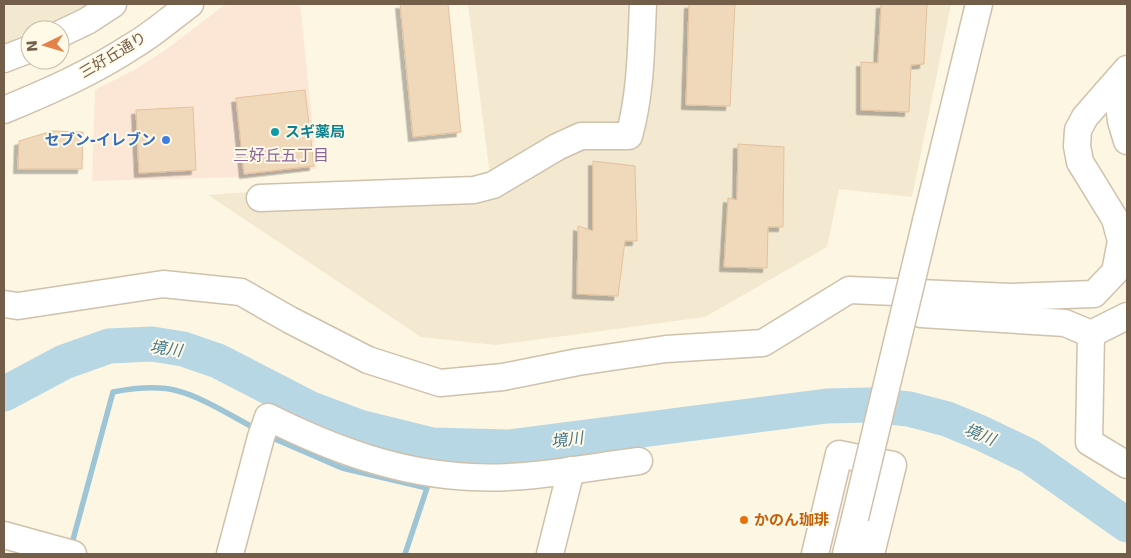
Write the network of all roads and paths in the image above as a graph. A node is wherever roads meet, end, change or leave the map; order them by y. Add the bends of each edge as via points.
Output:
1 (113, 4) edge
2 (190, 4) edge
3 (643, 4) edge
4 (979, 4) edge
5 (70, 29) edge
6 (20, 53) edge
7 (4, 59) edge
8 (1127, 69) edge
9 (1118, 98) edge
10 (4, 110) edge
11 (1127, 141) edge
12 (260, 198) dead end
13 (4, 304) edge
14 (921, 314) dead end
15 (1127, 316) edge
16 (1091, 334) junction
17 (639, 461) dead end
18 (1127, 465) edge
19 (571, 470) junction
20 (4, 535) edge
21 (73, 554) edge
22 (230, 554) edge
23 (550, 554) edge
24 (815, 554) edge
25 (846, 554) edge
26 (871, 554) edge

1 - 5 street
2 - 10 street, 三好丘通り via 97,68
3 - 12 street via 640,77 629,136 581,136 493,185 474,190
4 - 25 street, bridge
6 - 7 street
8 - 9 street
9 - 11 street
9 - 13 street via 1085,116 1078,130 1080,162 1115,219 1121,241 1115,272 1094,294 1011,296 849,290 763,343 666,349 503,377 440,383 368,360 240,292 163,284 18,306
14 - 16 street via 1065,323
15 - 16 street
16 - 18 street via 1089,442
17 - 19 street
19 - 22 street via 473,478 413,470 340,450 268,417
19 - 23 street
20 - 21 street
24 - 26 street via 839,454 893,465

